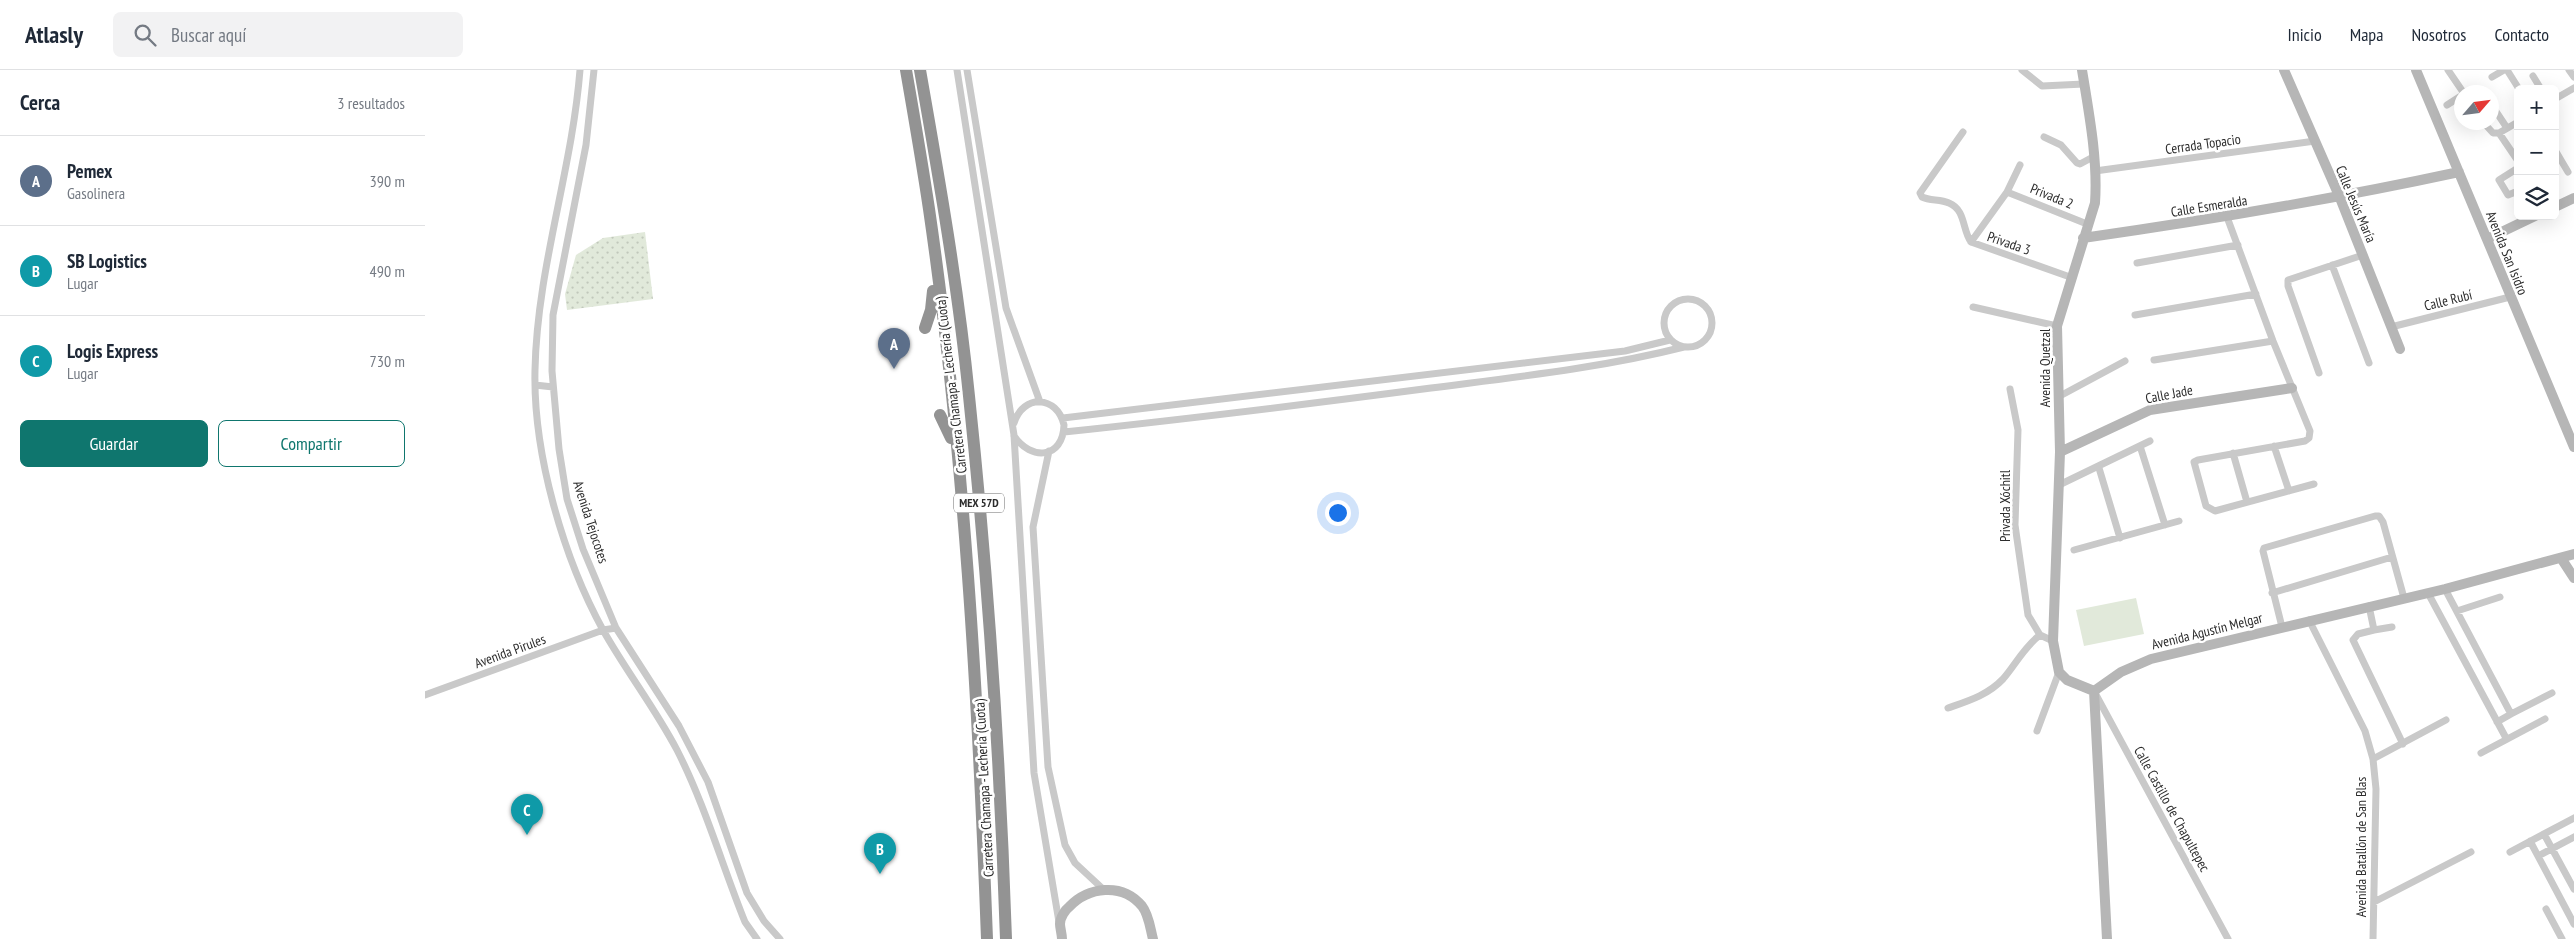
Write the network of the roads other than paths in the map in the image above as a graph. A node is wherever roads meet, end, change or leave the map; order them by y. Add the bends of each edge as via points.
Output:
1 (580, 70) edge
2 (594, 70) edge
3 (906, 70) edge
4 (920, 70) edge
5 (957, 70) edge
6 (967, 70) edge
7 (2022, 70) edge
8 (2082, 70) edge
9 (2284, 70) edge
10 (2416, 70) edge
11 (2448, 70) edge
12 (2505, 70) edge
13 (2569, 70) edge
14 (2533, 76) dead end
15 (2574, 77) edge
16 (2492, 78) dead end
17 (2084, 84) junction
18 (2458, 85) edge
19 (2516, 85) edge
20 (2539, 85) edge
21 (2574, 88) edge
22 (2559, 97) edge
23 (2454, 100) edge
24 (2447, 105) dead end
25 (2499, 116) edge
26 (2514, 124) edge
27 (2507, 128) junction
28 (2490, 130) edge
29 (1963, 132) dead end
30 (2499, 133) junction
31 (2044, 137) dead end
32 (2315, 141) junction
33 (2514, 155) edge
34 (2093, 157) junction
35 (2559, 157) edge
36 (2019, 164) dead end
37 (2095, 171) junction
38 (2514, 171) edge
39 (2459, 172) junction
40 (2568, 172) dead end
41 (2007, 192) junction
42 (2514, 193) edge
43 (2340, 198) junction
44 (2574, 198) edge
45 (2559, 205) edge
46 (929, 209) junction
47 (2227, 218) junction
48 (2527, 220) edge
49 (2087, 224) junction
50 (2083, 238) junction
51 (2487, 239) junction
52 (1971, 242) junction
53 (2238, 245) junction
54 (2363, 255) junction
55 (2137, 263) dead end
56 (2332, 265) junction
57 (2070, 278) junction
58 (2256, 294) junction
59 (2511, 298) junction
60 (1973, 308) dead end
61 (2135, 315) dead end
62 (2057, 326) junction
63 (925, 328) dead end
64 (2391, 328) junction
65 (1670, 340) junction
66 (2273, 341) junction
67 (1685, 347) junction
68 (2400, 349) dead end
69 (2154, 360) dead end
70 (2125, 361) dead end
71 (2369, 363) dead end
72 (2319, 374) dead end
73 (535, 385) junction
74 (553, 387) junction
75 (2292, 388) junction
76 (2010, 390) dead end
77 (2058, 397) junction
78 (1040, 402) junction
79 (941, 415) dead end
80 (1063, 418) junction
81 (1013, 426) junction
82 (1064, 432) junction
83 (1014, 435) junction
84 (2150, 441) dead end
85 (2140, 446) junction
86 (2274, 446) junction
87 (2574, 447) edge
88 (1049, 452) junction
89 (2060, 452) junction
90 (2233, 453) junction
91 (2099, 468) junction
92 (959, 469) junction
93 (2314, 484) dead end
94 (2059, 485) junction
95 (2289, 491) junction
96 (2247, 502) junction
97 (2179, 521) dead end
98 (2165, 525) junction
99 (2120, 538) junction
100 (2074, 550) dead end
101 (2574, 554) edge
102 (2392, 557) junction
103 (2561, 558) junction
104 (2574, 578) edge
105 (2445, 589) junction
106 (2272, 592) junction
107 (2428, 593) junction
108 (2404, 598) junction
109 (2500, 598) dead end
110 (2369, 606) junction
111 (2457, 611) junction
112 (2309, 620) junction
113 (2282, 627) junction
114 (2392, 627) dead end
115 (616, 628) junction
116 (603, 630) junction
117 (2374, 630) junction
118 (2040, 634) junction
119 (2053, 641) junction
120 (2059, 672) junction
121 (2094, 691) junction
122 (2553, 693) dead end
123 (425, 695) edge
124 (1948, 708) dead end
125 (2511, 714) junction
126 (2545, 719) dead end
127 (2446, 720) dead end
128 (2497, 722) junction
129 (2037, 731) dead end
130 (2506, 738) junction
131 (2403, 744) junction
132 (2481, 753) dead end
133 (2373, 759) junction
134 (2574, 818) edge
135 (2544, 834) junction
136 (2574, 837) edge
137 (2530, 841) junction
138 (2552, 849) junction
139 (2471, 852) dead end
140 (2510, 852) dead end
141 (2538, 856) junction
142 (2574, 888) edge
143 (1103, 889) junction
144 (2374, 902) junction
145 (2546, 909) dead end
146 (1059, 922) junction
147 (2574, 924) edge
148 (757, 939) edge
149 (780, 939) edge
150 (987, 939) edge
151 (1006, 939) edge
152 (1062, 939) edge
153 (1153, 939) edge
154 (2107, 939) edge
155 (2228, 939) edge
156 (2373, 939) edge
157 (2562, 939) edge

1 - 73 street, Avenida Tejocotes via 571,142 539,308
2 - 74 street, Avenida Tejocotes via 586,145 553,315
3 - 46 highway, Carretera Chamapa - Lechería (Cuota) / MEX 57D
4 - 151 highway, Carretera Chamapa - Lechería (Cuota) / MEX 57D via 944,205 969,394 995,713
5 - 81 street
6 - 78 street via 1006,308
7 - 17 street via 2042,86
8 - 17 main road, Avenida Quetzal
9 - 32 main road, Calle Jesús María
10 - 39 main road, Avenida San Isidro
11 - 18 street
12 - 16 street
12 - 19 street
13 - 15 street
14 - 20 street
17 - 34 main road, Avenida Quetzal
21 - 22 street
23 - 24 street
25 - 27 street
26 - 27 street
27 - 30 street
28 - 30 street
29 - 52 street, Privada 3 via 1920,193 1926,199 1947,202 1956,207
30 - 33 street
31 - 34 street via 2061,145 2077,164
32 - 37 street, Cerrada Topacio
32 - 43 main road, Calle Jesús María
34 - 37 main road, Avenida Quetzal
35 - 40 street
36 - 41 street, Privada 2
37 - 49 main road, Avenida Quetzal via 2095,203
38 - 42 street via 2499,180 2508,195
39 - 43 main road, Calle Esmeralda
39 - 51 main road, Avenida San Isidro
41 - 49 street, Privada 2
41 - 52 street, Privada 2
43 - 47 main road, Calle Esmeralda
43 - 54 main road, Calle Jesús María
44 - 45 main road
46 - 63 highway via 933,294
46 - 92 highway, Carretera Chamapa - Lechería (Cuota) / MEX 57D
47 - 50 main road, Calle Esmeralda
47 - 53 street
48 - 51 main road
49 - 50 main road, Avenida Quetzal
50 - 57 main road, Avenida Quetzal
51 - 59 main road, Avenida San Isidro
52 - 57 street, Privada 3
53 - 55 street
53 - 58 street
54 - 56 street
54 - 64 main road, Calle Jesús María
56 - 71 street
56 - 72 street via 2288,280
57 - 62 main road, Avenida Quetzal
58 - 61 street
58 - 66 street
59 - 64 street, Calle Rubí
59 - 87 main road, Avenida San Isidro
60 - 62 street
62 - 77 main road, Avenida Quetzal
64 - 68 main road, Calle Jesús María
65 - 67 street
65 - 67 street via 1664,328 1665,314 1673,304 1685,298 1698,301 1709,310 1712,323 1708,336 1698,345
65 - 80 street via 1625,351
66 - 69 street
66 - 75 street
67 - 82 street via 1628,362 1253,412
70 - 77 street
73 - 74 street
73 - 116 street, Avenida Tejocotes via 541,444 557,517
74 - 115 street, Avenida Tejocotes via 567,498 583,549
75 - 86 street via 2310,431 2309,438
75 - 89 main road, Calle Jade via 2150,410
76 - 118 street, Privada Xóchitl via 2018,430 2016,541 2027,615
77 - 89 main road, Avenida Quetzal
78 - 80 street via 1050,404
78 - 81 street via 1027,404 1017,413
79 - 92 highway via 951,435
80 - 82 street
81 - 83 street
82 - 88 street via 1059,444
83 - 88 street via 1022,448 1035,453
83 - 146 street via 1035,773
84 - 85 street
85 - 91 street
85 - 98 street
86 - 90 street
86 - 95 street
88 - 143 street via 1033,527 1047,767 1065,845 1075,864
89 - 94 main road, Avenida Quetzal
90 - 96 street
90 - 96 street via 2198,460 2194,462 2194,468 2210,510
91 - 94 street
91 - 99 street
92 - 150 highway, Carretera Chamapa - Lechería (Cuota) / MEX 57D via 977,714
93 - 95 street
94 - 119 main road, Avenida Quetzal
95 - 96 street
97 - 98 street
98 - 99 street
99 - 100 street
101 - 103 main road, Avenida Agustín Melgar
102 - 106 street
102 - 106 street via 2379,516 2267,546 2263,551
102 - 108 street
103 - 104 main road
103 - 105 main road, Avenida Agustín Melgar
105 - 107 main road, Avenida Agustín Melgar
105 - 111 street
106 - 113 street
107 - 108 main road, Avenida Agustín Melgar
107 - 128 street
108 - 110 main road, Avenida Agustín Melgar
109 - 111 street
110 - 112 main road, Avenida Agustín Melgar
110 - 117 street
111 - 125 street
112 - 113 main road, Avenida Agustín Melgar
112 - 133 street, Avenida Batallón de San Blas via 2365,731
113 - 121 main road, Avenida Agustín Melgar via 2151,659 2121,672
114 - 117 street
115 - 116 street, Avenida Pirules
115 - 149 street, Avenida Tejocotes via 679,726 717,805 747,893 764,921
116 - 123 street, Avenida Pirules
116 - 148 street, Avenida Tejocotes via 647,698 691,779 745,922
117 - 131 street via 2358,634 2353,640
118 - 119 street, Privada Xóchitl
118 - 124 street via 1991,689 1977,698
119 - 120 main road, Avenida Quetzal
120 - 121 main road via 2067,680
120 - 129 street
121 - 154 main road
121 - 155 street, Calle Castillo de Chapultepec
122 - 125 street
125 - 128 street
126 - 130 street
127 - 131 street
128 - 130 street
130 - 132 street
131 - 133 street
133 - 144 street, Avenida Batallón de San Blas via 2376,789
134 - 135 street
135 - 137 street
135 - 138 street
136 - 138 street
137 - 140 street
137 - 141 street
138 - 141 street
138 - 142 street
139 - 144 street
141 - 147 street
143 - 146 main road via 1077,898
143 - 153 main road via 1128,896 1141,905 1148,916
144 - 156 street, Avenida Batallón de San Blas
145 - 157 street
146 - 152 main road

